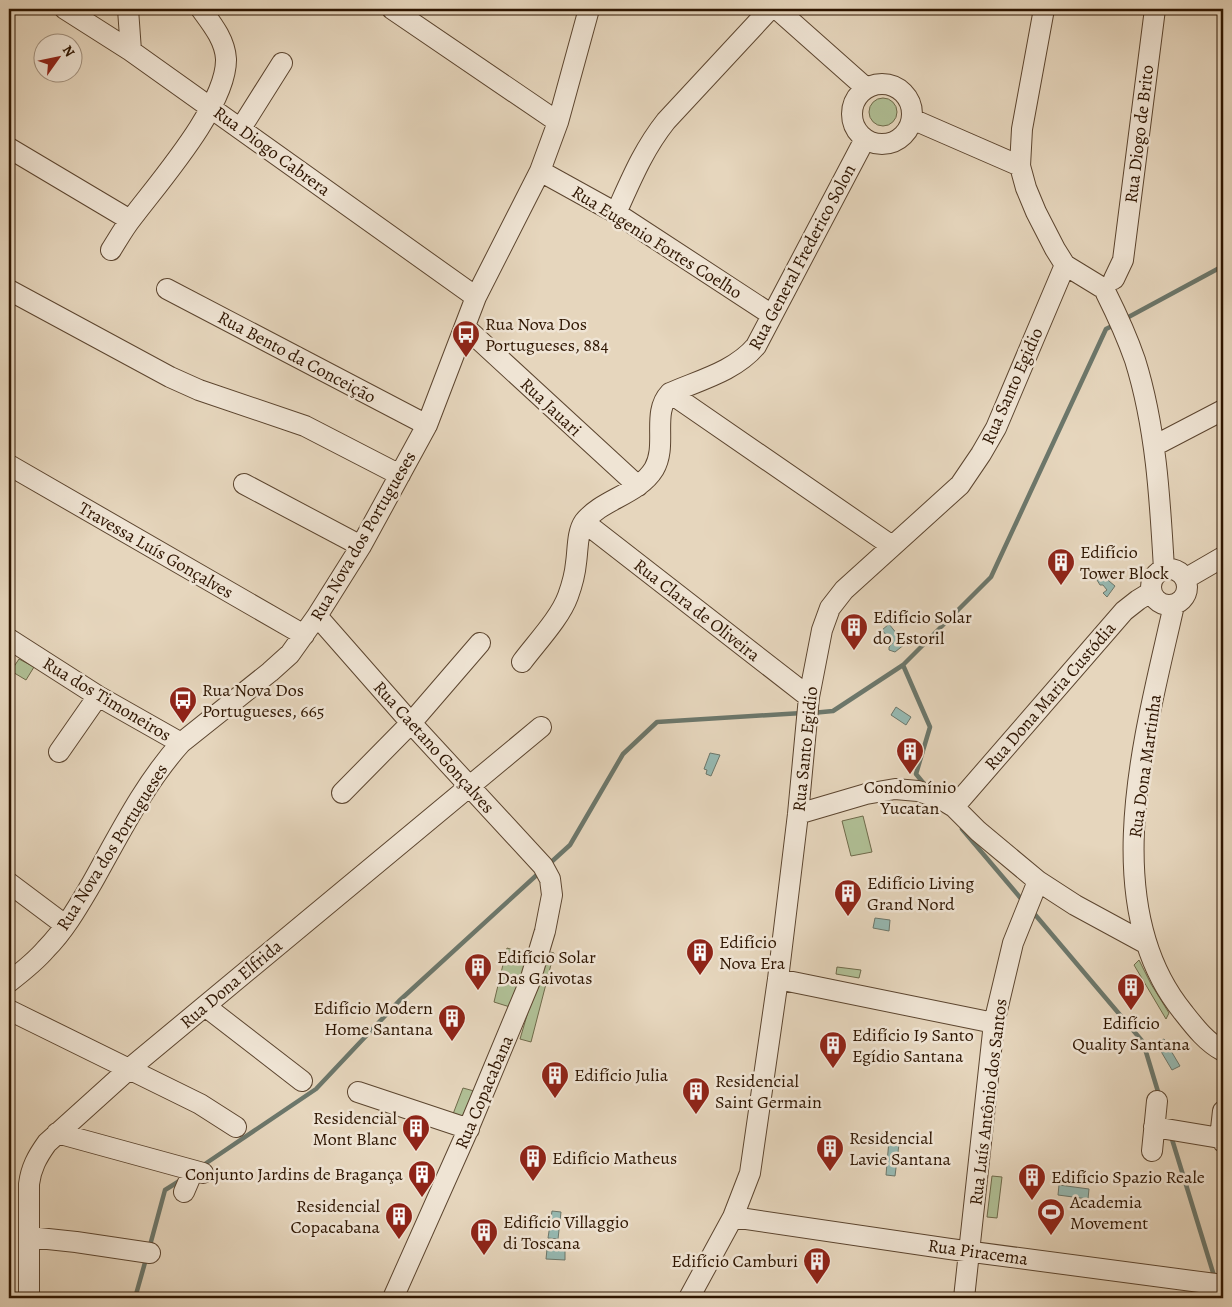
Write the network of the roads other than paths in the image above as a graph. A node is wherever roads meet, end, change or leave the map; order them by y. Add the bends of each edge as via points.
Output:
1 (65, 9) edge
2 (128, 9) edge
3 (202, 9) edge
4 (392, 9) edge
5 (588, 9) edge
6 (770, 9) edge
7 (777, 9) edge
8 (1044, 9) edge
9 (1155, 9) edge
10 (131, 51) junction
11 (282, 63) dead end
12 (866, 88) junction
13 (210, 107) junction
14 (912, 119) junction
15 (558, 122) junction
16 (241, 128) junction
17 (865, 139) junction
18 (9, 148) edge
19 (1020, 166) junction
20 (540, 171) junction
21 (616, 213) junction
22 (130, 220) junction
23 (111, 250) dead end
24 (1065, 265) junction
25 (1108, 284) junction
26 (167, 289) dead end
27 (9, 290) edge
28 (476, 297) junction
29 (772, 315) junction
30 (465, 327) junction
31 (670, 393) junction
32 (1223, 410) edge
33 (427, 425) junction
34 (1154, 446) junction
35 (9, 465) edge
36 (400, 475) junction
37 (244, 484) dead end
38 (638, 486) junction
39 (584, 522) junction
40 (361, 546) junction
41 (892, 546) junction
42 (1223, 556) edge
43 (1164, 569) junction
44 (1185, 578) junction
45 (1151, 592) junction
46 (1174, 604) junction
47 (317, 616) junction
48 (304, 635) junction
49 (9, 639) edge
50 (480, 643) dead end
51 (522, 662) dead end
52 (98, 696) junction
53 (809, 697) junction
54 (411, 723) junction
55 (541, 727) dead end
56 (180, 744) junction
57 (59, 752) dead end
58 (469, 786) junction
59 (342, 792) dead end
60 (954, 806) junction
61 (798, 814) junction
62 (550, 878) joint
63 (1038, 881) junction
64 (9, 883) edge
65 (66, 925) junction
66 (1146, 943) junction
67 (778, 979) junction
68 (9, 982) edge
69 (205, 1006) junction
70 (9, 1010) edge
71 (994, 1023) junction
72 (1223, 1051) edge
73 (129, 1069) junction
74 (302, 1081) dead end
75 (358, 1092) dead end
76 (1157, 1101) dead end
77 (1223, 1111) edge
78 (236, 1127) dead end
79 (1154, 1127) junction
80 (469, 1129) junction
81 (57, 1133) junction
82 (1222, 1140) edge
83 (1152, 1151) dead end
84 (184, 1192) dead end
85 (734, 1217) junction
86 (28, 1237) junction
87 (970, 1251) junction
88 (150, 1253) dead end
89 (1223, 1285) edge
90 (29, 1298) edge
91 (393, 1298) edge
92 (689, 1298) edge
93 (964, 1298) edge

1 - 10 street, Rua Diogo Cabrera
2 - 10 street
3 - 13 street via 218,33 226,60
4 - 15 street
5 - 15 street, Rua Nova dos Portugueses
6 - 21 street via 652,139
7 - 12 street
8 - 19 street via 1022,129
9 - 25 street, Rua Diogo de Brito via 1123,260
10 - 13 street, Rua Diogo Cabrera
11 - 16 street
12 - 14 street via 877,84 898,89 909,103
12 - 17 street via 852,107 856,130
13 - 16 street, Rua Diogo Cabrera
13 - 22 street via 179,158
14 - 17 street via 902,137 893,142 883,145
14 - 19 street
15 - 20 street, Rua Nova dos Portugueses
16 - 28 street, Rua Diogo Cabrera
17 - 29 street, Rua General Frederico Solon
18 - 22 street
19 - 24 street via 1036,212
20 - 21 street, Rua Eugenio Fortes Coelho
20 - 28 street, Rua Nova dos Portugueses
21 - 29 street, Rua Eugenio Fortes Coelho
22 - 23 street
24 - 25 street
24 - 41 street, Rua Santo Egidio via 996,428 981,454 960,484
25 - 34 street via 1135,360
26 - 33 street, Rua Bento da Conceição
27 - 36 street via 170,377 305,426
28 - 30 street, Rua Nova dos Portugueses
29 - 31 street, Rua General Frederico Solon via 756,346 738,364
30 - 33 street, Rua Nova dos Portugueses
30 - 38 street, Rua Jauari
31 - 38 street via 664,399 662,409 658,458 653,470
31 - 41 street
32 - 34 street
33 - 36 street, Rua Nova dos Portugueses
34 - 43 street
35 - 48 street, Travessa Luís Gonçalves
36 - 40 street, Rua Nova dos Portugueses
37 - 40 street
38 - 39 street
39 - 51 street via 568,598
39 - 53 street, Rua Clara de Oliveira
40 - 47 street, Rua Nova dos Portugueses
41 - 53 street, Rua Santo Egidio via 844,590 830,608 822,630
42 - 44 street
43 - 44 street via 1176,570
43 - 45 street via 1152,578
44 - 46 street via 1183,599
45 - 46 street via 1158,602
45 - 60 street, Rua Dona Maria Custódia via 1124,611
46 - 66 street, Rua Dona Martinha via 1148,723 1136,800 1133,852 1136,892
47 - 48 street, Rua Nova dos Portugueses
47 - 54 street, Rua Caetano Gonçalves
48 - 56 street, Rua Nova dos Portugueses via 290,654 270,672
49 - 52 street, Rua dos Timoneiros
50 - 54 street
52 - 56 street, Rua dos Timoneiros
52 - 57 street
53 - 61 street, Rua Santo Egidio
54 - 58 street, Rua Caetano Gonçalves
54 - 59 street
55 - 58 street, Rua Dona Elfrida
56 - 65 street, Rua Nova dos Portugueses via 149,784
58 - 62 street, Rua Caetano Gonçalves via 543,866
58 - 69 street, Rua Dona Elfrida
60 - 61 street via 918,791 895,789
60 - 63 street
61 - 67 street, Rua Santo Egidio
62 - 80 street, Rua Copacabana via 552,895 530,981
63 - 66 street
63 - 71 street, Rua Luís Antônio dos Santos via 1013,943
64 - 65 street
65 - 68 street, Rua Nova dos Portugueses via 48,948
66 - 72 street, Rua Dona Martinha via 1160,978 1176,1003 1200,1033
67 - 71 street
67 - 85 street, Rua Santo Egidio via 750,1173
69 - 73 street, Rua Dona Elfrida
69 - 74 street
70 - 73 street
71 - 87 street, Rua Luís Antônio dos Santos
73 - 78 street via 200,1104
73 - 81 street, Rua Dona Elfrida
75 - 80 street
76 - 79 street
77 - 82 street
79 - 82 street
79 - 83 street
80 - 91 street, Rua Copacabana
81 - 84 street via 198,1172
81 - 86 street, Rua Dona Elfrida via 37,1156 31,1170
85 - 87 street, Rua Piracema
85 - 92 street, Rua Santo Egidio
86 - 88 street
86 - 90 street, Rua Dona Elfrida
87 - 89 street, Rua Piracema
87 - 93 street, Rua Luís Antônio dos Santos

